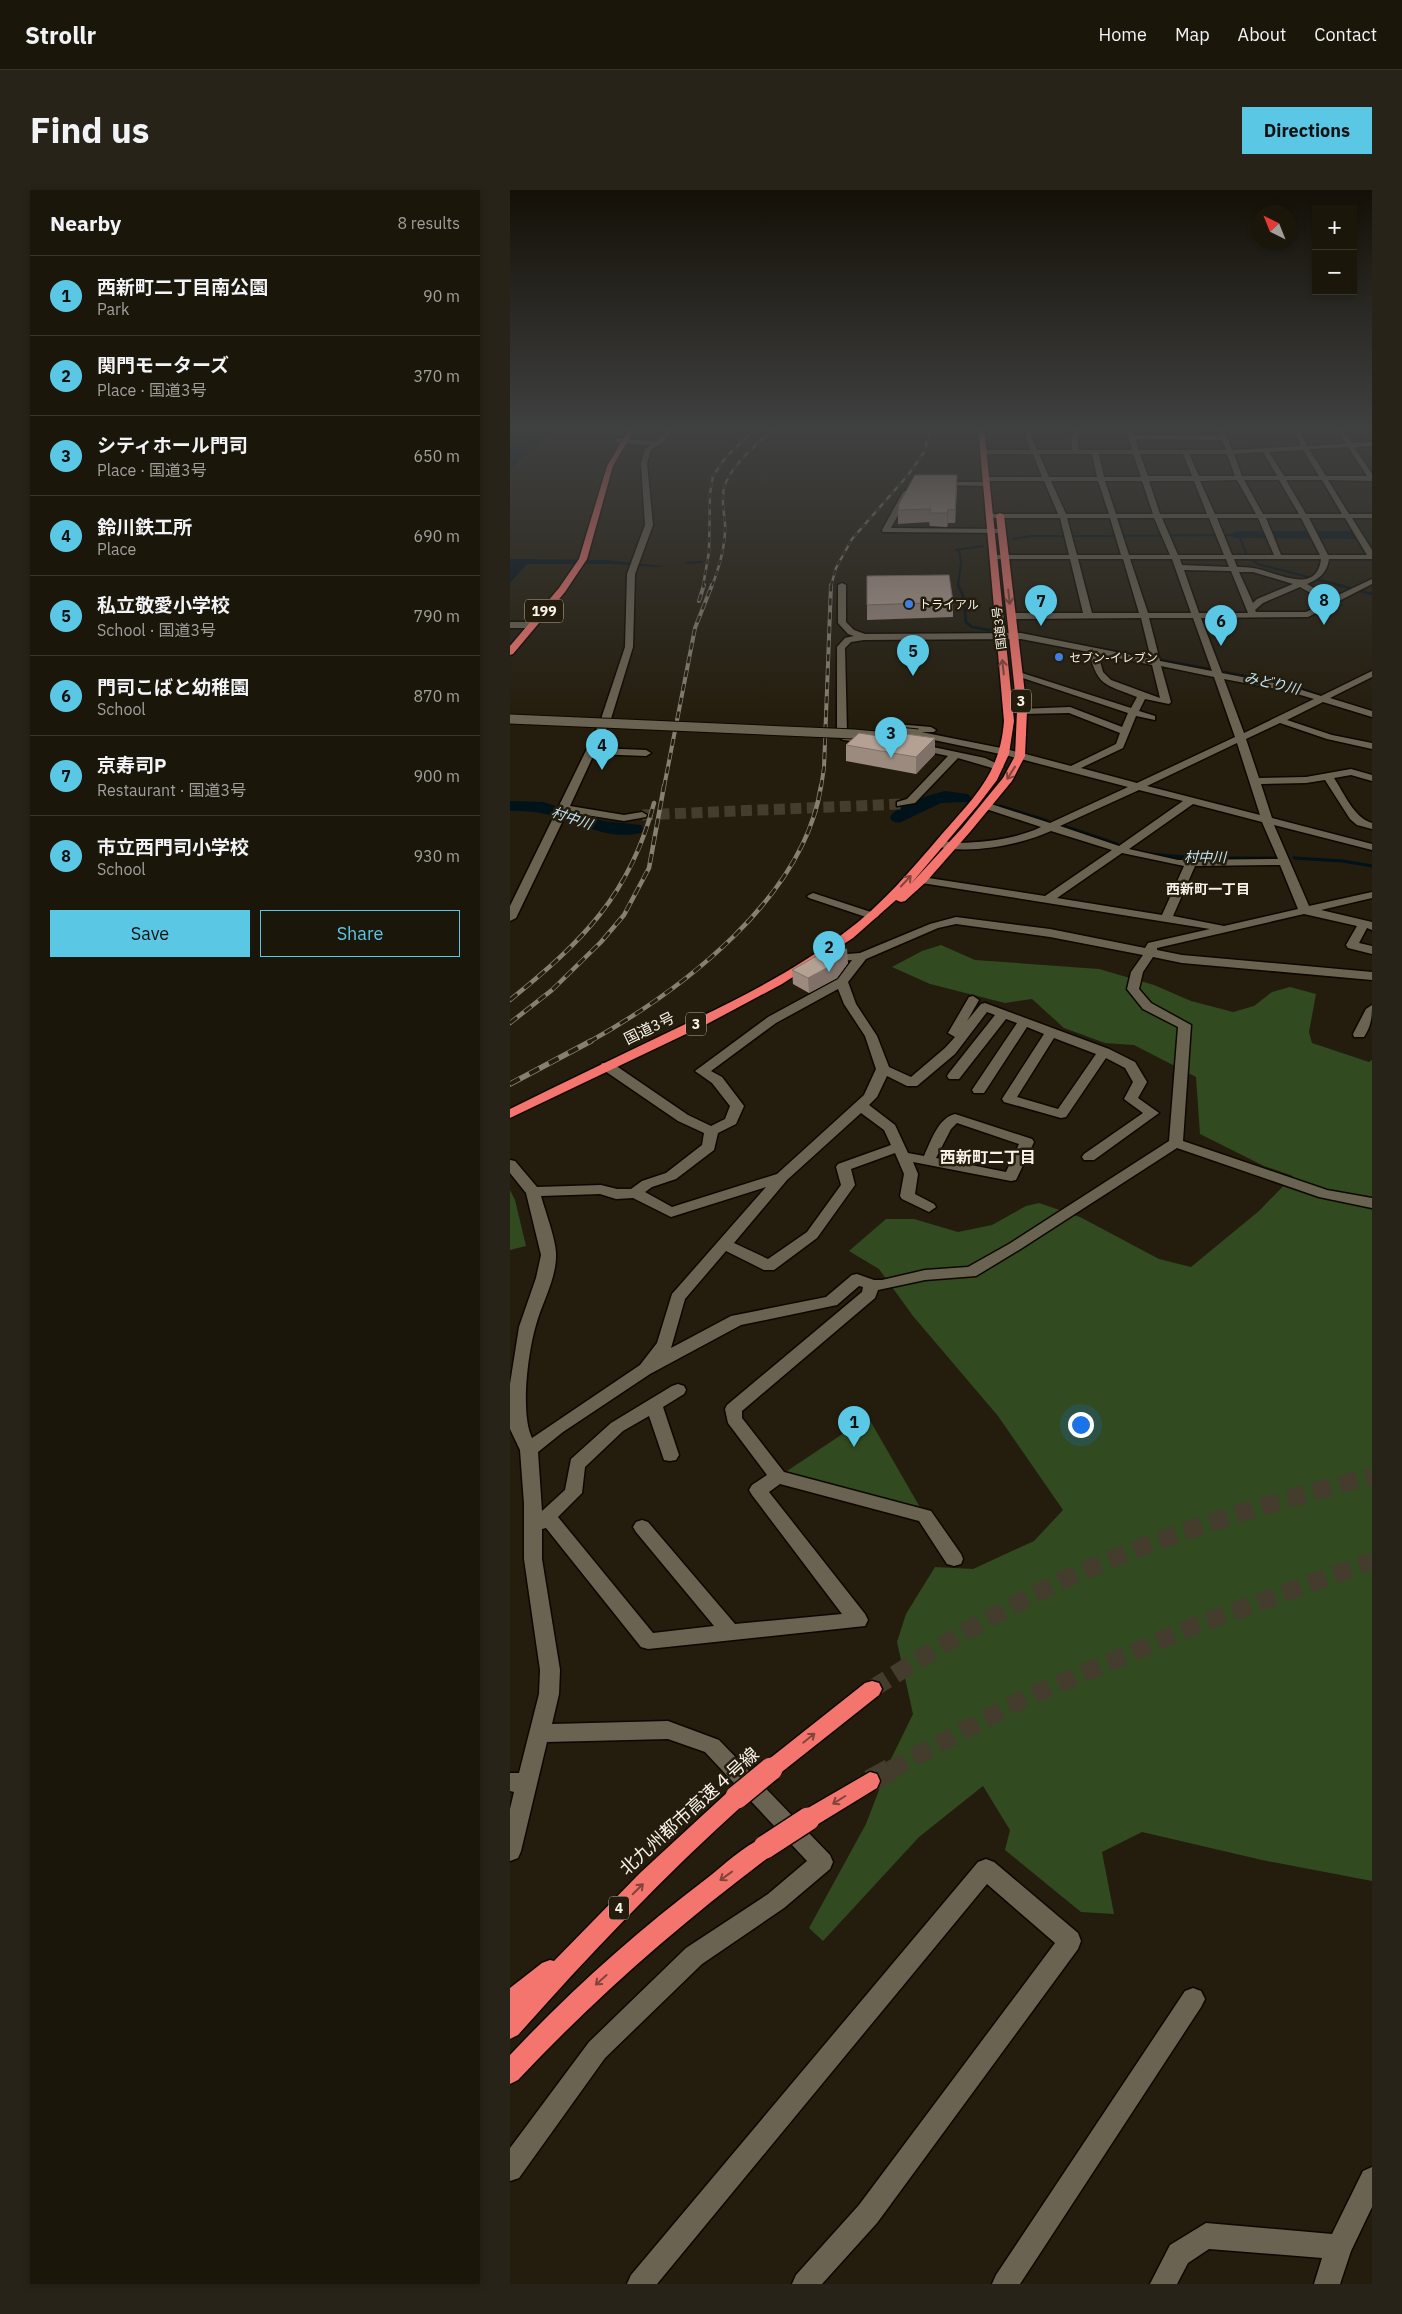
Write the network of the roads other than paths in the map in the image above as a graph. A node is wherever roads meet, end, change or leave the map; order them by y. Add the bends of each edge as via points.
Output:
1 (584, 525) edge
2 (593, 525) edge
3 (649, 525) edge
4 (889, 525) edge
5 (990, 525) edge
6 (1001, 525) edge
7 (1065, 525) edge
8 (1116, 525) edge
9 (1160, 525) edge
10 (1216, 525) edge
11 (1264, 525) edge
12 (1308, 525) edge
13 (1353, 525) edge
14 (582, 531) dead end
15 (991, 531) junction
16 (1001, 531) junction
17 (1372, 556) edge
18 (994, 557) junction
19 (1005, 557) junction
20 (1072, 557) junction
21 (1175, 557) junction
22 (1229, 557) junction
23 (1325, 557) junction
24 (1126, 558) junction
25 (1279, 558) junction
26 (572, 559) dead end
27 (1179, 567) junction
28 (1234, 568) junction
29 (1372, 581) edge
30 (1301, 584) junction
31 (842, 585) dead end
32 (1331, 601) junction
33 (1252, 612) junction
34 (1088, 615) junction
35 (1144, 615) junction
36 (1197, 615) junction
37 (1011, 616) junction
38 (510, 624) edge
39 (521, 625) junction
40 (532, 625) junction
41 (1000, 636) junction
42 (1013, 636) junction
43 (864, 637) junction
44 (510, 640) edge
45 (1093, 650) junction
46 (510, 652) edge
47 (1154, 660) junction
48 (1218, 674) junction
49 (1372, 674) edge
50 (1019, 675) junction
51 (1142, 696) junction
52 (1325, 697) junction
53 (1372, 709) edge
54 (1022, 711) junction
55 (1133, 712) junction
56 (510, 714) edge
57 (1372, 714) edge
58 (1152, 718) dead end
59 (510, 719) edge
60 (1279, 720) junction
61 (1126, 732) junction
62 (1240, 736) junction
63 (919, 737) junction
64 (882, 742) junction
65 (1372, 746) edge
66 (591, 751) junction
67 (1006, 751) junction
68 (646, 753) dead end
69 (954, 756) junction
70 (1020, 756) junction
71 (999, 767) junction
72 (1072, 769) junction
73 (1351, 772) junction
74 (1372, 772) edge
75 (1328, 777) junction
76 (1372, 778) edge
77 (1255, 781) junction
78 (1139, 786) junction
79 (1192, 800) junction
80 (990, 802) junction
81 (901, 804) tunnel mouth
82 (563, 808) junction
83 (642, 815) tunnel mouth
84 (1267, 820) junction
85 (1061, 822) junction
86 (1372, 826) edge
87 (1049, 827) junction
88 (939, 844) junction
89 (953, 846) junction
90 (1125, 847) junction
91 (1372, 847) edge
92 (1284, 858) junction
93 (1191, 863) junction
94 (922, 880) junction
95 (1372, 895) edge
96 (814, 896) dead end
97 (1047, 900) junction
98 (1305, 910) junction
99 (873, 916) junction
100 (510, 918) edge
101 (1166, 919) junction
102 (1368, 925) edge
103 (1228, 929) junction
104 (1372, 950) edge
105 (1150, 953) junction
106 (862, 956) junction
107 (812, 961) junction
108 (1372, 976) edge
109 (842, 982) junction
110 (973, 1000) dead end
111 (1372, 1009) edge
112 (1003, 1014) junction
113 (1024, 1022) junction
114 (1051, 1032) junction
115 (1359, 1034) dead end
116 (1104, 1052) junction
117 (940, 1059) junction
118 (607, 1066) junction
119 (882, 1069) junction
120 (954, 1076) dead end
121 (979, 1090) dead end
122 (860, 1106) junction
123 (510, 1114) edge
124 (711, 1131) junction
125 (1176, 1143) junction
126 (901, 1151) junction
127 (1089, 1157) dead end
128 (928, 1161) dead end
129 (510, 1164) edge
130 (782, 1177) junction
131 (533, 1192) junction
132 (635, 1193) junction
133 (1372, 1203) edge
134 (929, 1207) dead end
135 (724, 1244) junction
136 (872, 1285) junction
137 (644, 1370) junction
138 (678, 1390) dead end
139 (654, 1405) junction
140 (529, 1450) junction
141 (670, 1455) dead end
142 (778, 1477) junction
143 (547, 1517) junction
144 (642, 1527) dead end
145 (531, 1530) junction
146 (954, 1559) dead end
147 (731, 1634) junction
148 (872, 1689) tunnel mouth
149 (539, 1733) junction
150 (870, 1781) tunnel mouth
151 (518, 1783) edge
152 (510, 1851) edge
153 (582, 1947) junction
154 (1193, 1999) dead end
155 (510, 2002) edge
156 (510, 2027) edge
157 (510, 2072) edge
158 (510, 2169) edge
159 (1372, 2180) edge
160 (1339, 2247) junction
161 (640, 2284) edge
162 (805, 2284) edge
163 (1005, 2284) edge
164 (1163, 2284) edge
165 (1327, 2284) edge

1 - 14 highway
2 - 40 highway, 199 via 577,570
3 - 66 street via 631,574 629,647 605,722
4 - 15 street via 886,530
5 - 15 highway, 国道3号 / 3
6 - 16 highway, 国道3号 / 3
7 - 20 street
8 - 24 street
9 - 21 street
10 - 22 street
11 - 25 street
12 - 23 street
13 - 17 street
15 - 16 street
15 - 18 highway, 国道3号 / 3
16 - 19 highway, 国道3号 / 3
17 - 23 street
18 - 19 street
18 - 41 highway, 国道3号 / 3
19 - 20 street
19 -> 37 highway, 国道3号 / 3
20 - 24 street
20 - 34 street
21 - 22 street
21 - 24 street
21 - 27 street
22 - 25 street
22 - 28 street
23 - 25 street
23 - 30 street via 1324,568 1318,577
24 - 35 street
26 - 39 highway, 199 via 566,571
27 - 28 street
27 - 36 street
28 - 30 street
28 - 33 street
29 - 32 street
30 - 32 street
30 - 33 street via 1260,601
31 - 43 street via 842,623
32 - 33 street via 1308,614
33 - 36 street
34 - 35 street
34 - 37 street
35 - 36 street
35 - 47 street
36 - 48 street
37 - 42 highway, 国道3号 / 3
38 - 39 street
39 - 40 street
39 - 44 highway, 199
40 - 46 highway, 199
41 - 42 street
41 - 43 street
67 -> 41 highway, 国道3号 / 3 via 1009,721
42 - 45 street
42 - 50 highway, 国道3号 / 3
43 - 64 street via 848,640 841,647 842,733 844,737
45 - 47 street
45 - 51 street via 1099,673 1108,682
47 - 48 street
47 - 51 street via 1166,702
48 - 52 street
48 - 62 street
49 - 52 street
50 - 54 highway, 国道3号 / 3
50 - 55 street
51 - 55 street
52 - 53 street
52 - 57 street
52 - 60 street
54 - 61 street via 1070,710
54 - 70 highway, 国道3号 / 3
55 - 58 street
55 - 61 street
56 - 63 street, bridge via 865,729
59 - 63 street, bridge
60 - 62 street
60 - 65 street via 1330,737
61 - 72 street via 1120,746
62 - 77 street
62 - 78 street
63 - 67 street
64 - 67 street via 887,725 928,729
64 - 69 street via 936,749
66 - 68 street
66 - 82 street
67 - 70 street
67 - 71 highway, 国道3号 / 3
69 - 71 street
69 - 81 street via 911,801
70 - 72 street
70 -> 80 highway, 国道3号 / 3 via 1008,779
71 - 88 highway, 国道3号 / 3 via 980,796
72 - 78 street
73 - 74 street
73 - 75 street
73 - 76 street
75 - 77 street
75 - 86 street via 1354,816 1361,823
77 - 84 street
78 - 79 street
78 - 85 street
79 - 84 street
79 - 90 street
80 - 85 street
80 - 87 street
80 - 89 highway, 国道3号 / 3
82 - 83 street via 624,818
82 - 100 street
84 - 91 street
84 - 92 street
85 - 87 street
85 - 90 street
87 - 89 street via 1022,838
87 - 90 street
88 - 89 street
99 -> 88 highway, 国道3号 / 3
89 - 94 highway, 国道3号 / 3
90 - 92 street via 1183,854
90 - 93 street via 1178,863
90 - 97 street
92 - 93 street
92 - 98 street
93 - 101 street
94 - 97 street
94 - 99 highway, 国道3号 / 3 via 896,903
95 - 98 street
96 - 99 street
97 - 101 street
98 - 102 street
98 - 103 street
99 - 107 highway, 国道3号 / 3
101 - 103 street
102 - 104 street via 1352,945
103 - 105 street via 1152,946
105 - 106 street via 1050,933 956,920
105 - 108 street via 1182,959
105 - 125 street via 1136,972 1133,989 1147,1006 1185,1025
106 - 107 street
106 - 109 street
107 - 118 highway, 国道3号 / 3 via 737,1003
109 - 119 street via 850,1004 871,1036
109 - 124 street via 772,1020 702,1071 717,1080 737,1106 731,1121
110 - 117 street
111 - 115 street
112 - 113 street
112 - 117 street via 985,1007
112 - 120 street
113 - 114 street
113 - 121 street
114 - 116 street
114 - 116 street via 1009,1099 1060,1114
116 - 127 street via 1130,1065 1140,1082 1131,1099 1152,1113
117 - 119 street via 912,1083
118 - 123 highway, 国道3号 / 3
118 - 124 street via 683,1118
119 - 122 street via 870,1097
122 - 126 street via 890,1128
122 - 130 street
124 - 132 street via 709,1147 671,1176 647,1184
125 - 133 street via 1324,1194
125 - 136 street via 971,1272 925,1275
126 - 128 street via 966,1168 1011,1177 1027,1142 955,1118 945,1126
126 - 134 street via 911,1174 907,1196
126 - 135 street via 843,1167 848,1185 812,1235 769,1266
129 - 131 street
130 - 132 street via 671,1212
130 - 135 street
131 - 132 street via 601,1189 616,1194
131 - 140 street via 549,1254 526,1327 517,1392 519,1429
135 - 137 street via 678,1298 665,1345
136 - 137 street via 857,1279 831,1301 737,1320
136 - 142 street via 869,1294 733,1408 734,1419
137 - 140 street
138 - 139 street
139 - 141 street
139 - 143 street via 617,1427 577,1464 573,1493
140 - 145 street via 533,1504
142 - 146 street via 925,1516
142 - 147 street via 758,1490 858,1620
143 - 145 street
143 - 147 street via 648,1641
144 - 147 street
145 - 149 street via 550,1670 549,1694
153 -> 148 highway, 北九州都市高速４号線 / 4, bridge via 686,1841
149 - 151 street
149 - 158 street via 668,1730 712,1746 822,1862 776,1901 694,1956 597,2050
150 -> 157 highway, bridge via 765,1847 699,1896 592,1987
151 - 152 street
153 - 155 highway
153 - 156 highway, 北九州都市高速４号線 / 4
154 - 163 street
159 - 160 street
160 - 164 street via 1206,2236 1179,2254
160 - 165 street
161 - 162 street via 986,1869 1070,1941 868,2214

